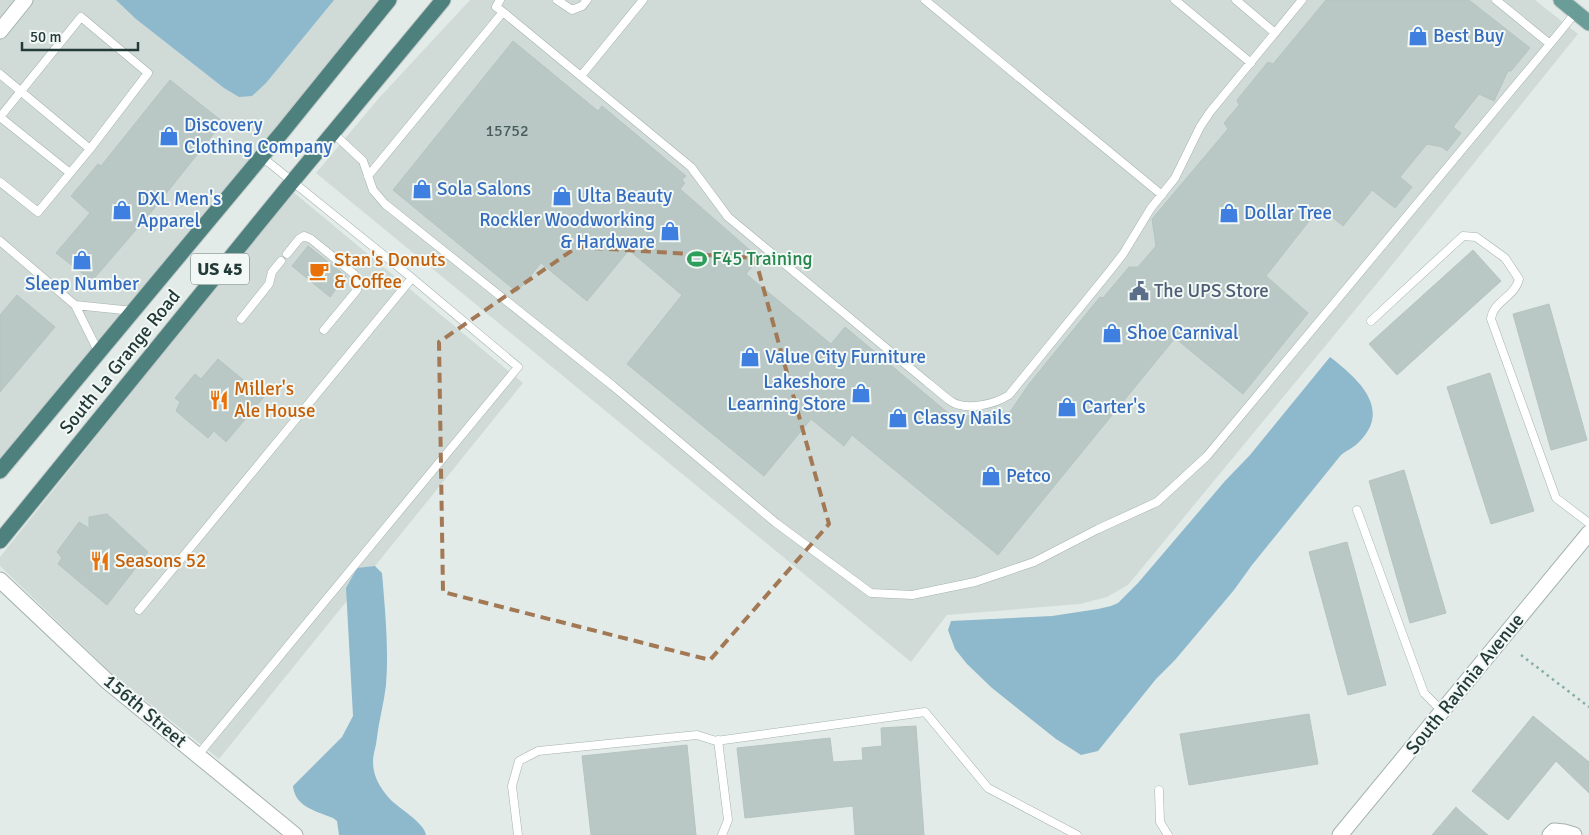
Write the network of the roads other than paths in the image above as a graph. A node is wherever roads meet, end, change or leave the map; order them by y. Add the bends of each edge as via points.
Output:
1 (25, 0) edge
2 (389, 0) edge
3 (443, 0) edge
4 (500, 0) edge
5 (557, 0) edge
6 (586, 0) edge
7 (643, 0) edge
8 (1175, 0) edge
9 (1236, 0) edge
10 (1496, 0) edge
11 (1562, 0) edge
12 (1300, 1) edge
13 (931, 2) edge
14 (503, 12) junction
15 (1576, 12) junction
16 (1589, 23) edge
17 (0, 30) edge
18 (1275, 33) junction
19 (1550, 44) junction
20 (1251, 63) junction
21 (0, 74) edge
22 (581, 76) junction
23 (20, 90) junction
24 (0, 117) edge
25 (333, 133) junction
26 (90, 148) junction
27 (262, 157) junction
28 (70, 172) junction
29 (368, 176) junction
30 (0, 182) edge
31 (292, 182) junction
32 (1162, 195) junction
33 (0, 241) edge
34 (287, 254) dead end
35 (281, 261) dead end
36 (412, 278) junction
37 (75, 305) junction
38 (133, 311) junction
39 (241, 318) dead end
40 (1371, 321) dead end
41 (324, 330) dead end
42 (98, 353) junction
43 (0, 471) edge
44 (1357, 510) dead end
45 (1589, 523) edge
46 (1589, 533) edge
47 (0, 541) edge
48 (0, 580) edge
49 (139, 610) dead end
50 (1442, 711) junction
51 (718, 740) junction
52 (198, 756) junction
53 (1159, 790) dead end
54 (295, 835) edge
55 (518, 835) edge
56 (722, 835) edge
57 (1076, 835) edge
58 (1168, 835) edge
59 (1340, 835) edge
60 (1550, 835) edge
61 (1574, 835) edge

1 - 17 street
2 - 27 highway, South La Grange Road / US 45
3 - 25 highway, South La Grange Road / US 45
4 - 14 lane via 496,6
5 - 6 lane via 572,10 582,6
7 - 22 lane
8 - 20 lane
9 - 18 lane
10 - 19 lane
11 - 15 main road
12 - 18 lane
13 - 32 lane
14 - 22 lane
14 - 29 lane
15 - 16 main road
15 - 19 lane
18 - 20 lane
19 - 29 lane via 1207,456 1156,502 1034,562 975,582 912,595 871,593 776,522 613,386 385,204 373,190
20 - 32 lane via 1200,127 1175,178
21 - 23 lane
22 - 32 lane via 691,167 728,217 945,396 961,405 984,404 1009,395 1123,254
23 - 24 lane
23 - 26 lane
23 - 26 lane via 81,17 148,73
24 - 28 lane
25 - 29 lane via 363,161
25 - 31 highway, South La Grange Road / US 45
26 - 28 lane
27 - 31 lane
27 - 38 highway, South La Grange Road / US 45
28 - 30 lane via 38,212
31 - 36 lane
31 - 47 highway, South La Grange Road / US 45
33 - 37 lane
34 - 41 lane via 299,239 304,236 311,238 354,274 358,282 357,290
35 - 39 lane via 268,284
36 - 49 lane
36 - 52 lane via 518,367
37 - 38 lane
37 - 42 lane
38 - 42 highway, South La Grange Road / US 45
40 - 45 lane via 1463,236 1476,238 1505,258 1519,279 1517,287 1492,312 1491,319 1556,498
42 - 43 highway, South La Grange Road / US 45
44 - 50 lane via 1424,693
46 - 50 street, South Ravinia Avenue
48 - 52 street, 156th Street via 108,682
50 - 59 street, South Ravinia Avenue
51 - 55 lane via 697,736 538,751 519,761 512,786
51 - 56 lane via 728,820
51 - 57 lane via 925,712 988,788
52 - 54 street, 156th Street
53 - 58 lane via 1160,822
60 - 61 street via 1564,832

